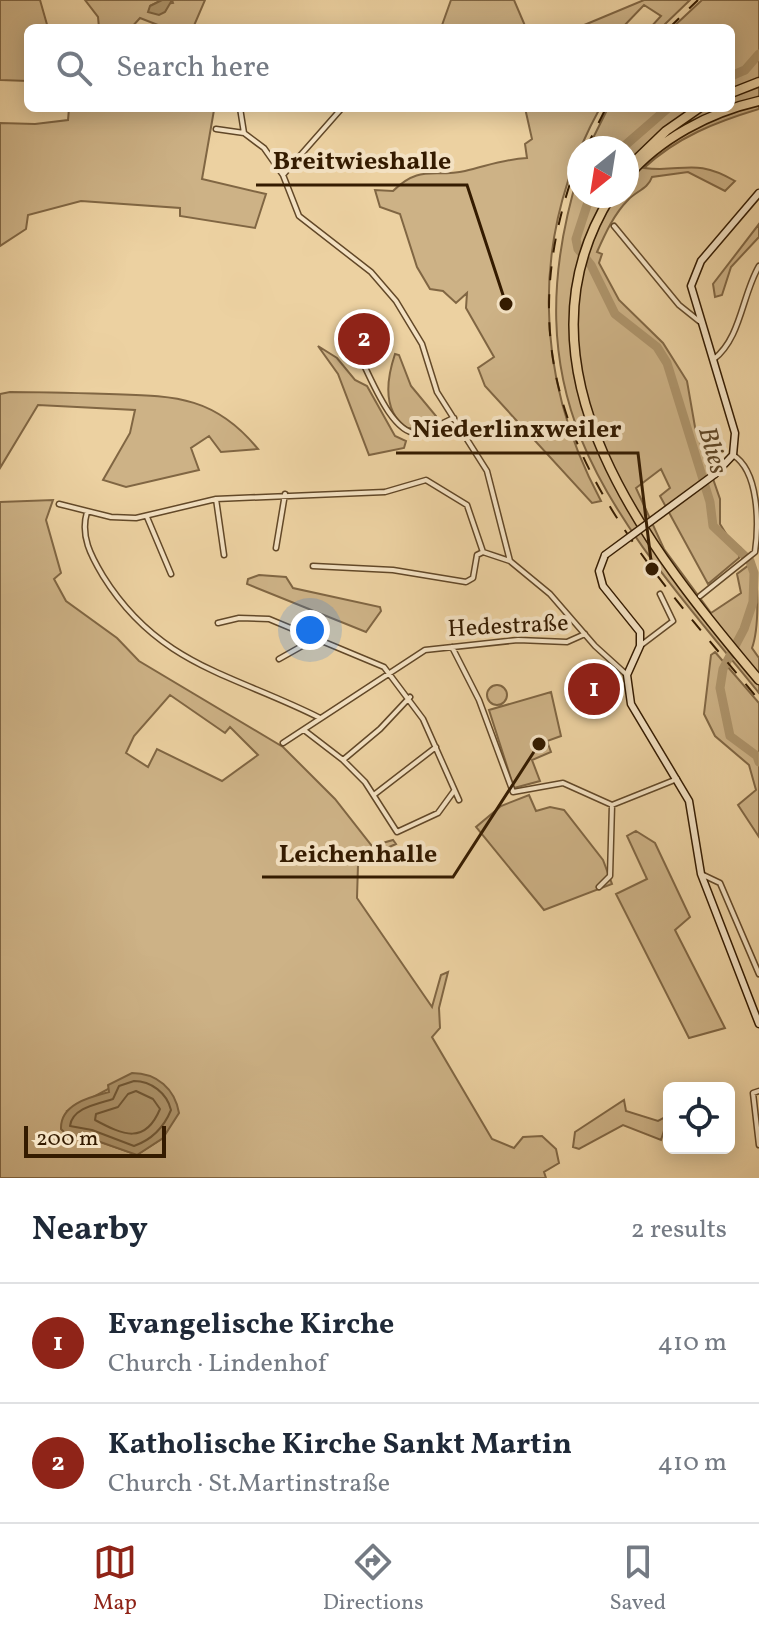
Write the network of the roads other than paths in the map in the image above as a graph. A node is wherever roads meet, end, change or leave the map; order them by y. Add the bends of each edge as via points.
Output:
1 (759, 82) edge
2 (735, 91) edge
3 (759, 101) edge
4 (735, 109) edge
5 (241, 112) edge
6 (338, 112) edge
7 (694, 112) edge
8 (727, 112) edge
9 (216, 129) dead end
10 (244, 133) junction
11 (639, 160) edge
12 (639, 164) edge
13 (283, 175) junction
14 (759, 193) edge
15 (606, 208) edge
16 (614, 226) dead end
17 (759, 266) edge
18 (699, 321) junction
19 (351, 339) dead end
20 (714, 359) junction
21 (454, 418) junction
22 (733, 455) junction
23 (285, 494) junction
24 (758, 497) edge
25 (216, 499) junction
26 (59, 504) dead end
27 (88, 511) junction
28 (147, 517) junction
29 (276, 548) dead end
30 (480, 554) junction
31 (755, 554) edge
32 (224, 555) dead end
33 (510, 561) junction
34 (313, 566) dead end
35 (171, 574) dead end
36 (660, 594) dead end
37 (700, 596) dead end
38 (218, 623) dead end
39 (585, 634) junction
40 (318, 637) junction
41 (640, 646) junction
42 (452, 647) junction
43 (279, 659) dead end
44 (390, 673) junction
45 (627, 675) junction
46 (759, 680) edge
47 (410, 697) junction
48 (320, 718) junction
49 (304, 730) junction
50 (283, 743) dead end
51 (436, 746) junction
52 (343, 760) junction
53 (677, 779) junction
54 (454, 790) junction
55 (375, 794) junction
56 (459, 800) dead end
57 (612, 805) junction
58 (701, 874) junction
59 (599, 887) dead end
60 (759, 974) edge
61 (759, 1024) edge
62 (759, 1091) edge
63 (759, 1145) edge

1 - 2 highway
3 - 4 highway
5 - 10 street
6 - 13 street
7 - 11 highway
8 - 12 highway via 683,131
9 - 10 street
10 - 13 street via 264,148
13 - 21 street via 299,216 371,272 396,301
14 - 18 main road via 696,268 691,286
15 - 46 highway via 585,252 576,303 583,395 598,445 637,521
16 - 18 street via 679,305
17 - 20 street via 745,292 736,330
18 - 20 main road
19 - 21 street via 401,428 422,433
20 - 22 main road via 735,433
21 - 33 street via 487,471
22 - 24 street via 748,471
22 - 41 main road, bridge via 605,555 600,578 637,625
23 - 25 street
23 - 29 street
23 - 30 street via 385,492 426,480 467,505
24 - 31 street
25 - 28 street
25 - 32 street
26 - 27 street
27 - 28 street via 127,519
27 - 48 street via 84,527 90,552 139,624 193,661
28 - 35 street
30 - 33 street
30 - 34 street via 473,578 466,582 393,570
31 - 37 street
33 - 39 street via 550,594
36 - 41 street via 673,621
38 - 40 street via 269,619
39 - 42 street, Hedestraße via 567,642 518,640
39 - 45 street
40 - 43 street
40 - 44 street
41 - 45 main road
42 - 44 street, Hedestraße via 425,650
42 - 57 street via 479,700 513,792 563,783
44 - 47 street
44 - 48 street, Hedestraße
45 - 53 main road via 634,711
47 - 51 street
47 - 52 street
48 - 49 street, Hedestraße
49 - 50 street, Hedestraße
49 - 52 street
51 - 54 street
51 - 55 street
52 - 55 street
53 - 57 street
53 - 58 main road via 692,810
54 - 55 street via 438,813 397,832
54 - 56 street
57 - 59 street via 610,876
58 - 60 street via 720,883
58 - 61 main road
62 - 63 street via 753,1093

